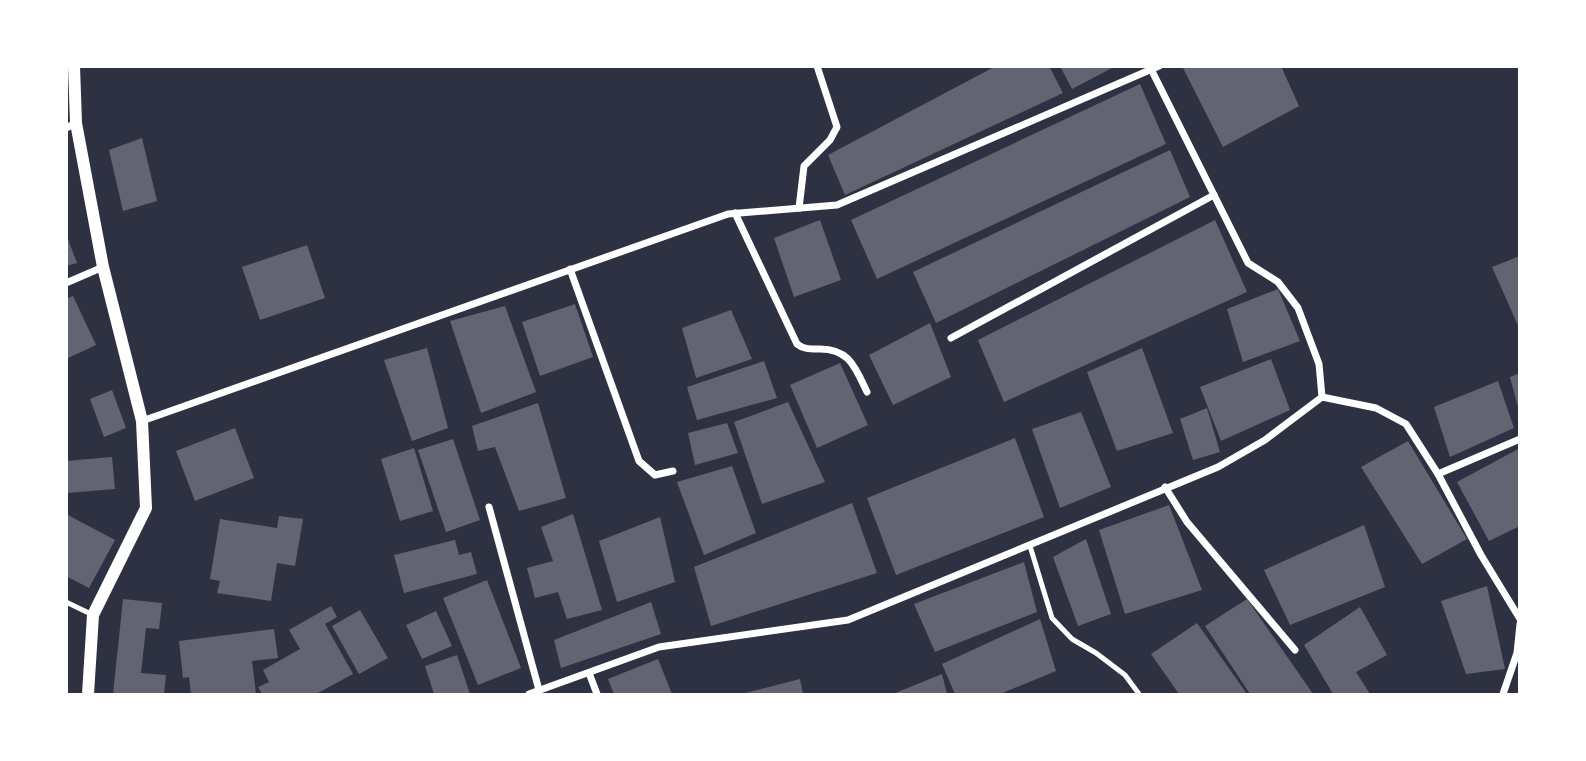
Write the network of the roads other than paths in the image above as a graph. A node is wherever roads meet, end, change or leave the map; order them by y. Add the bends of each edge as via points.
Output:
1 (74, 66) edge
2 (817, 66) edge
3 (1156, 69) edge
4 (71, 126) edge
5 (1214, 195) junction
6 (799, 208) junction
7 (735, 213) junction
8 (103, 267) junction
9 (570, 269) junction
10 (66, 282) edge
11 (951, 338) dead end
12 (867, 392) dead end
13 (1322, 397) junction
14 (142, 421) junction
15 (1520, 439) edge
16 (673, 471) dead end
17 (1438, 474) junction
18 (1165, 487) junction
19 (489, 507) dead end
20 (1030, 546) junction
21 (66, 602) edge
22 (93, 615) junction
23 (1520, 621) edge
24 (1295, 650) dead end
25 (589, 673) junction
26 (539, 690) junction
27 (88, 695) edge
28 (529, 695) edge
29 (597, 695) edge
30 (1139, 695) edge
31 (1503, 695) edge

1 - 4 street
2 - 6 street via 837,127 834,136 804,166
3 - 5 street
3 - 6 street via 837,205
4 - 8 street
5 - 11 street
5 - 13 street via 1248,263 1278,282 1298,308 1318,364
6 - 7 street
7 - 9 street
7 - 12 street via 797,344 843,352
8 - 10 street
8 - 14 street
9 - 14 street
9 - 16 street via 639,461 655,475
13 - 17 street via 1376,408 1406,425
13 - 18 street via 1265,440 1218,467
14 - 22 street via 146,508
15 - 17 street
17 - 23 street
18 - 20 street
18 - 24 street via 1187,522
19 - 26 street
20 - 25 street via 848,620 659,647
20 - 30 lane via 1052,618 1072,639 1125,675
21 - 22 lane
22 - 27 street
23 - 31 street via 1517,653
25 - 26 street
25 - 29 street
26 - 28 street

